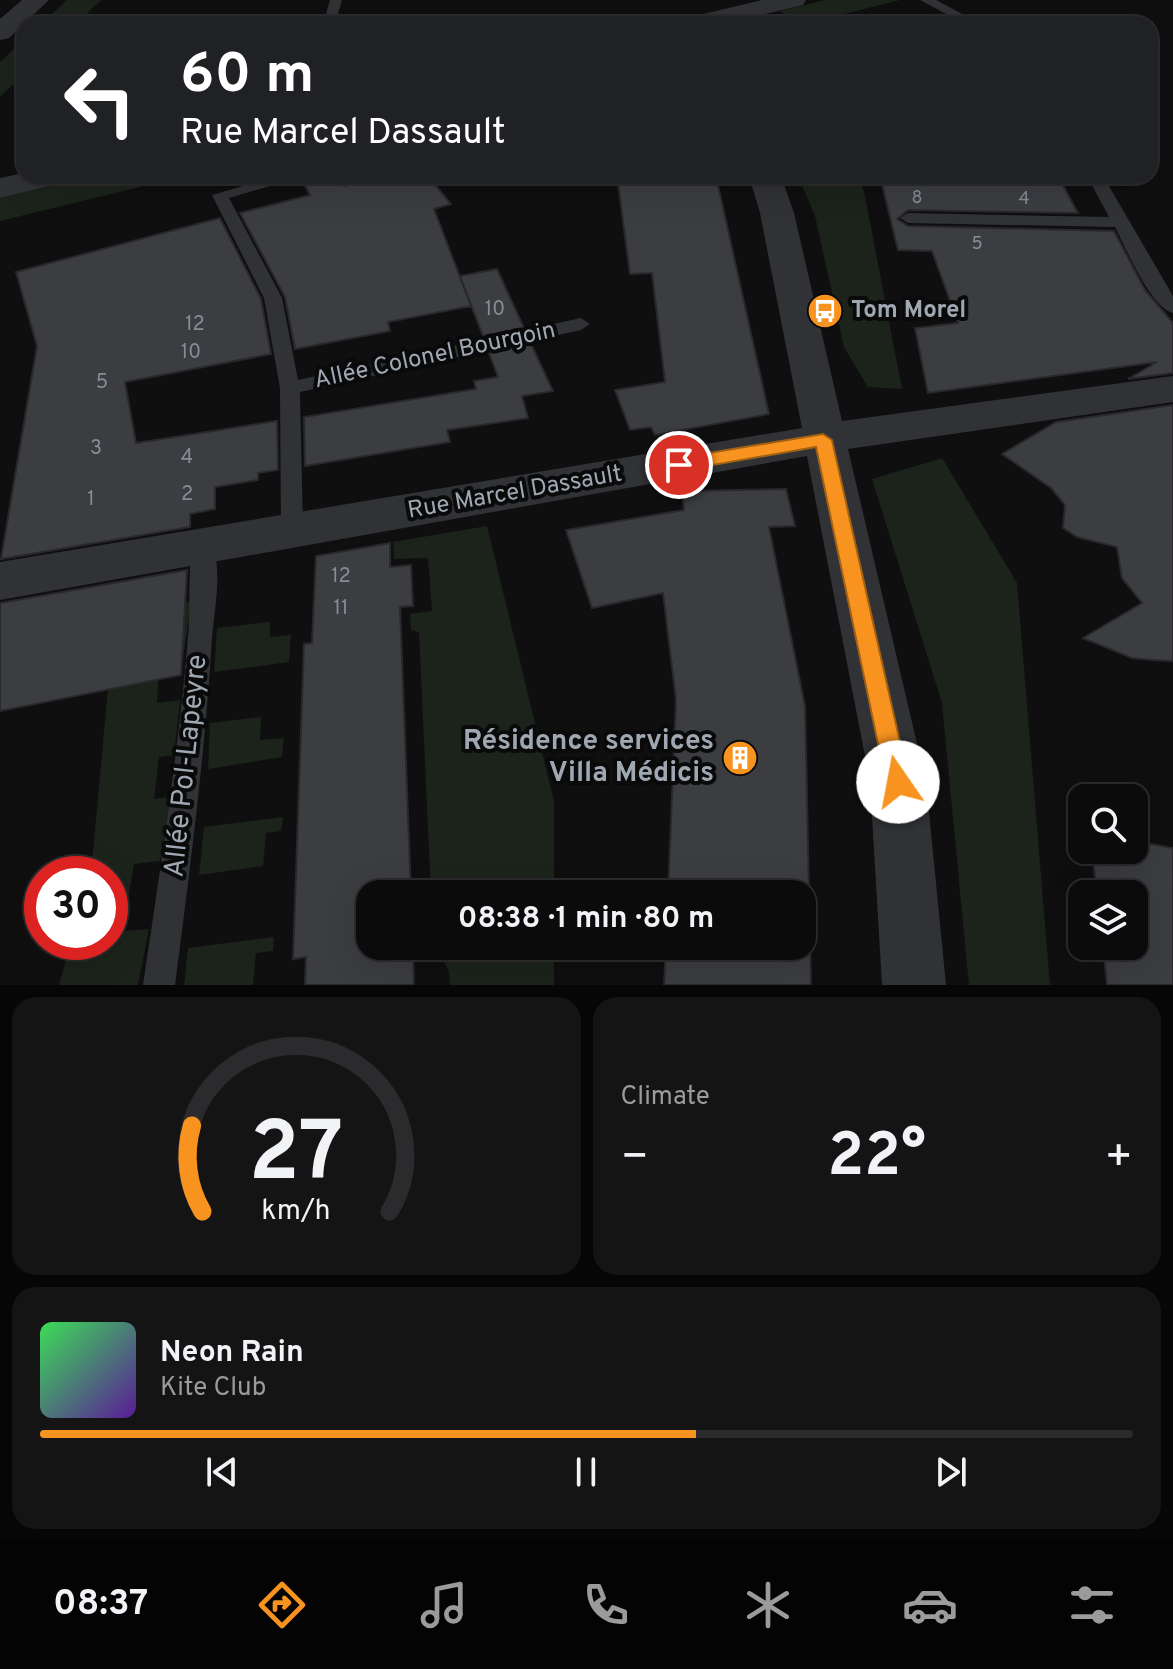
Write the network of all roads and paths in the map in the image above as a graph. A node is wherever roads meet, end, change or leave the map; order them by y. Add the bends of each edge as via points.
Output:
1 (37, 0) edge
2 (794, 0) edge
3 (926, 0) edge
4 (18, 16) edge
5 (711, 16) edge
6 (959, 16) edge
7 (16, 18) edge
8 (0, 32) edge
9 (264, 184) edge
10 (768, 184) edge
11 (1100, 184) edge
12 (908, 218) dead end
13 (1121, 222) junction
14 (1173, 307) edge
15 (581, 324) dead end
16 (290, 388) junction
17 (1173, 389) edge
18 (823, 440) junction
19 (292, 531) junction
20 (202, 547) junction
21 (0, 581) edge
22 (159, 985) edge
23 (914, 985) edge

1 - 4 street
2 - 5 street
3 - 6 lane
7 - 8 street
9 - 16 lane via 220,195 273,298
10 - 18 street
11 - 13 lane
12 - 13 lane
13 - 14 lane via 1159,292
15 - 16 lane, Allée Colonel Bourgoin
16 - 19 lane
17 - 18 street, Rue Marcel Dassault
18 - 19 street, Rue Marcel Dassault
18 - 23 street via 898,782
19 - 20 street, Rue Marcel Dassault
20 - 21 street, Rue Marcel Dassault
20 - 22 lane, Allée Pol-Lapeyre via 192,752

